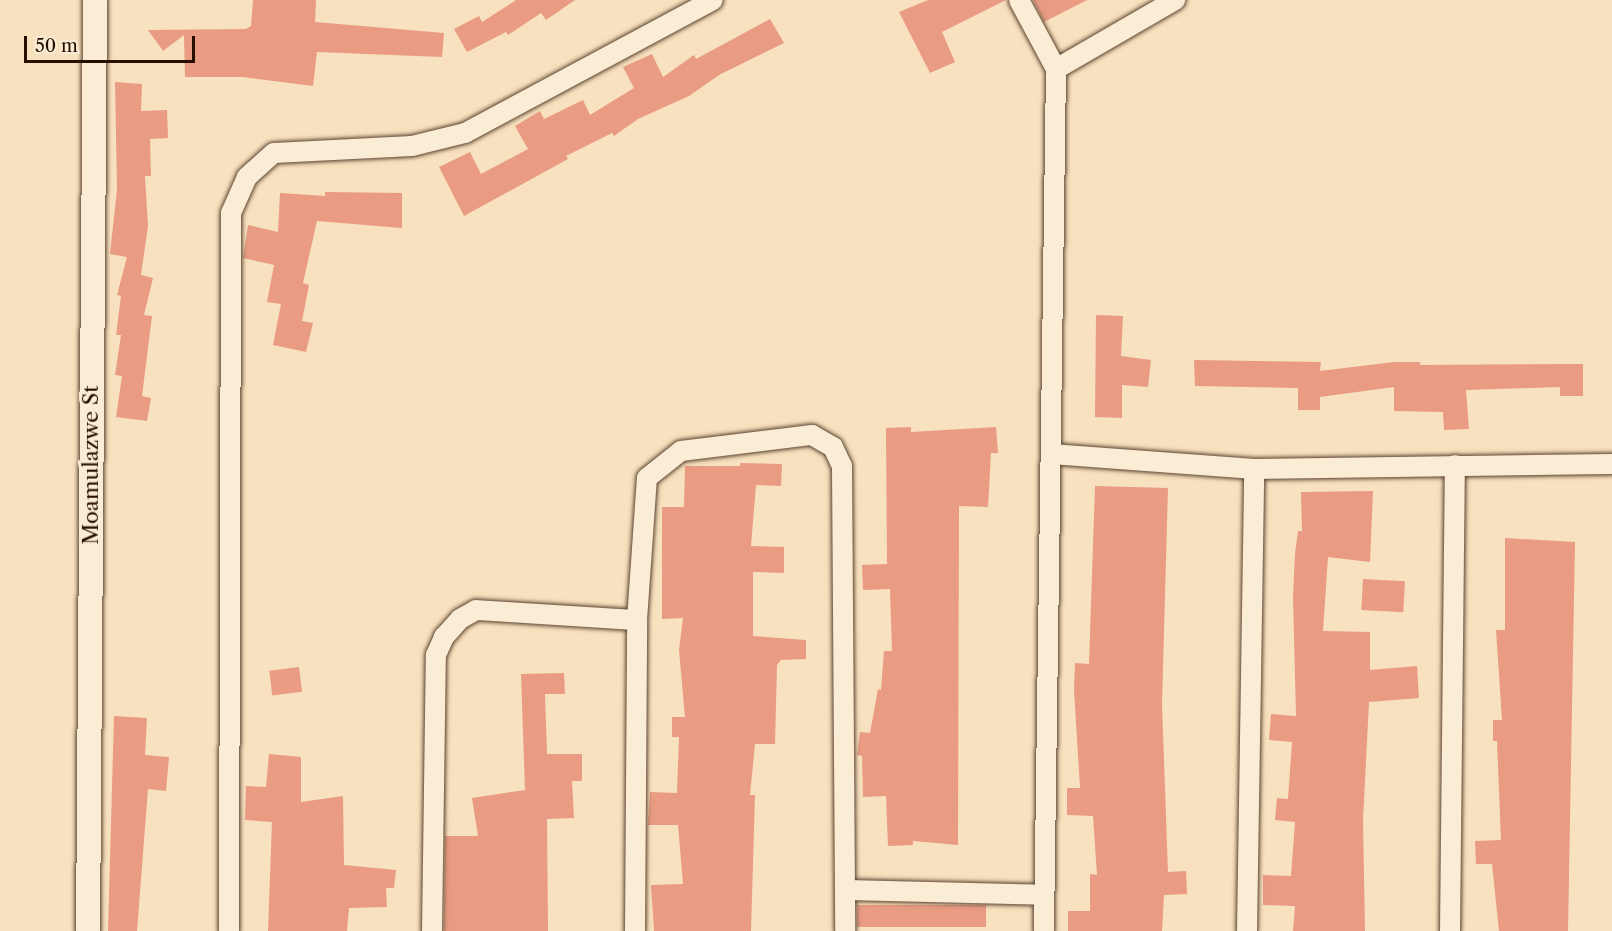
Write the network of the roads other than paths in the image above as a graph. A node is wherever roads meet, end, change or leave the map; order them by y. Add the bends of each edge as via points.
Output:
1 (95, 0) edge
2 (713, 0) edge
3 (1019, 0) edge
4 (1175, 0) edge
5 (1056, 69) junction
6 (1051, 454) junction
7 (1612, 464) edge
8 (1455, 465) junction
9 (1254, 469) junction
10 (637, 620) junction
11 (846, 890) junction
12 (1044, 895) junction
13 (88, 931) edge
14 (229, 931) edge
15 (432, 931) edge
16 (635, 931) edge
17 (845, 931) edge
18 (1044, 931) edge
19 (1247, 931) edge
20 (1450, 931) edge

1 - 13 street, Moamulazwe St
2 - 14 street via 465,134 412,146 274,153 247,177 231,213
3 - 5 street
4 - 5 street
5 - 6 street
6 - 9 street
6 - 12 street
7 - 8 street
8 - 9 street
8 - 20 street
9 - 19 street
10 - 11 street via 647,478 660,464 681,451 812,435 832,447 842,466
10 - 15 street via 476,610 460,619 444,637 436,655
10 - 16 street
11 - 12 street
11 - 17 street
12 - 18 street

